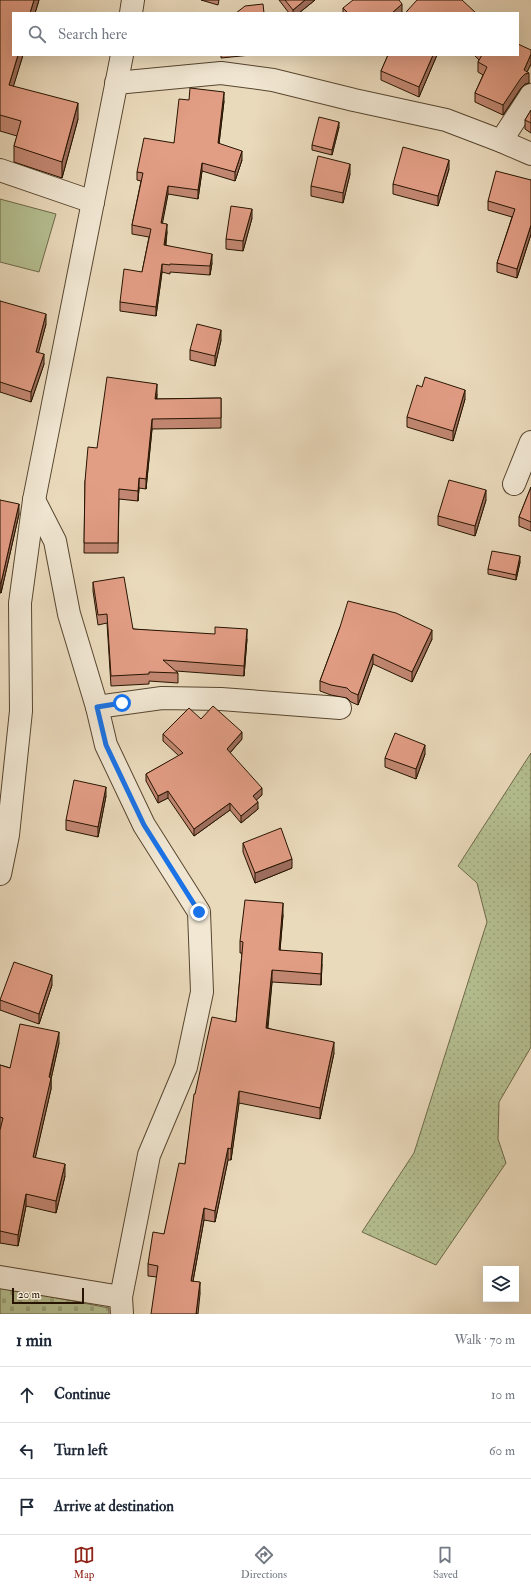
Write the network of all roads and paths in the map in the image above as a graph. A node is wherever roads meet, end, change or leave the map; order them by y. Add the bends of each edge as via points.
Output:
1 (133, 0) edge
2 (131, 12) edge
3 (122, 56) edge
4 (116, 82) junction
5 (531, 95) edge
6 (501, 141) junction
7 (531, 154) edge
8 (0, 170) edge
9 (93, 202) junction
10 (531, 442) edge
11 (514, 484) dead end
12 (34, 500) junction
13 (97, 707) junction
14 (340, 708) dead end
15 (0, 874) edge
16 (0, 1277) edge
17 (122, 1305) edge

1 - 2 street
3 - 4 street
4 - 6 street via 221,73 273,80 446,120
4 - 9 street
5 - 6 street
6 - 7 street
8 - 9 street
9 - 12 street
10 - 11 street
12 - 13 street via 55,541 69,614
12 - 15 street via 20,603 21,711 8,835
13 - 14 street via 162,698 221,699
13 - 17 street via 106,745 144,825 199,912 202,992 186,1067 149,1155
16 - 17 street

